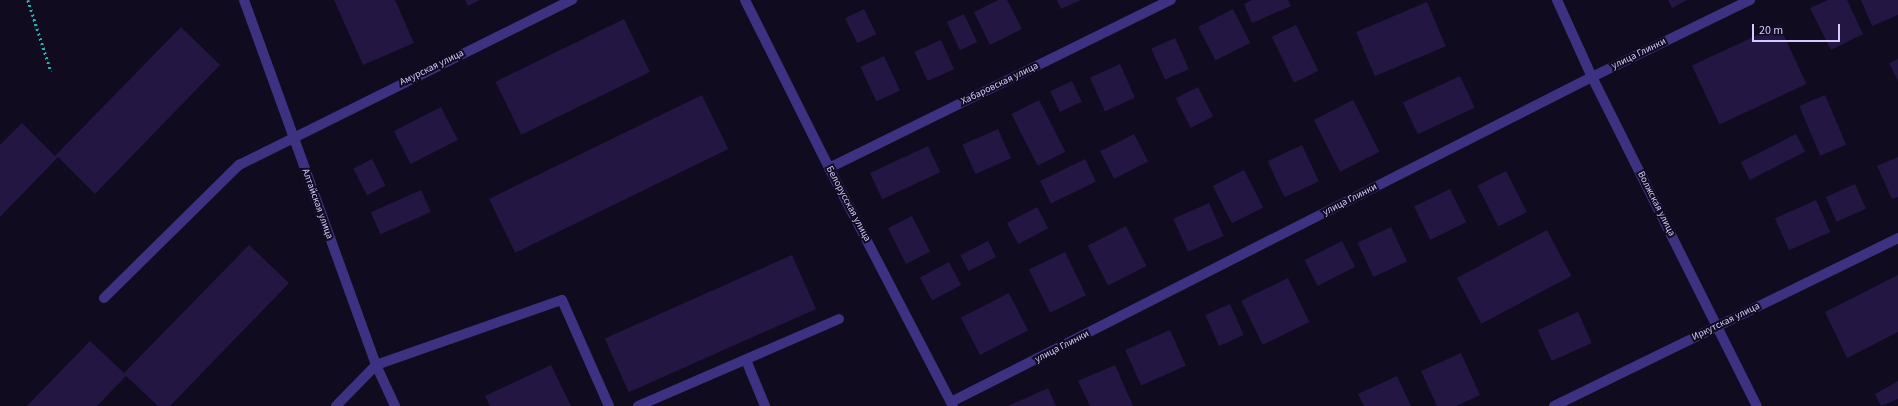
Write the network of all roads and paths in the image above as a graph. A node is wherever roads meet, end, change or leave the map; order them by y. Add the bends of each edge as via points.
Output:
1 (28, 0) edge
2 (244, 0) edge
3 (572, 0) edge
4 (745, 0) edge
5 (1171, 0) edge
6 (1557, 0) edge
7 (1750, 0) edge
8 (51, 71) dead end
9 (1592, 77) junction
10 (292, 137) junction
11 (829, 168) junction
12 (1898, 238) edge
13 (104, 298) dead end
14 (839, 320) dead end
15 (1717, 326) junction
16 (746, 360) junction
17 (376, 365) junction
18 (952, 404) edge
19 (336, 406) edge
20 (394, 406) edge
21 (609, 406) edge
22 (638, 406) edge
23 (765, 406) edge
24 (1554, 406) edge
25 (1757, 406) edge

1 - 8 path
2 - 10 street, Алтайская улица
3 - 10 street, Амурская улица
4 - 11 street, Белорусская улица
5 - 11 street, Хабаровская улица
6 - 9 street, Волжская улица
7 - 9 street, улица Глинки
9 - 15 street, Волжская улица
9 - 18 street, улица Глинки
10 - 13 street, Амурская улица via 239,165
10 - 17 street, Алтайская улица
11 - 18 street, Белорусская улица
12 - 15 street, Иркутская улица
14 - 16 street
15 - 24 street, Иркутская улица
15 - 25 street, Волжская улица
16 - 22 street
16 - 23 street
17 - 19 street
17 - 20 street, Алтайская улица
17 - 21 street via 562,300

